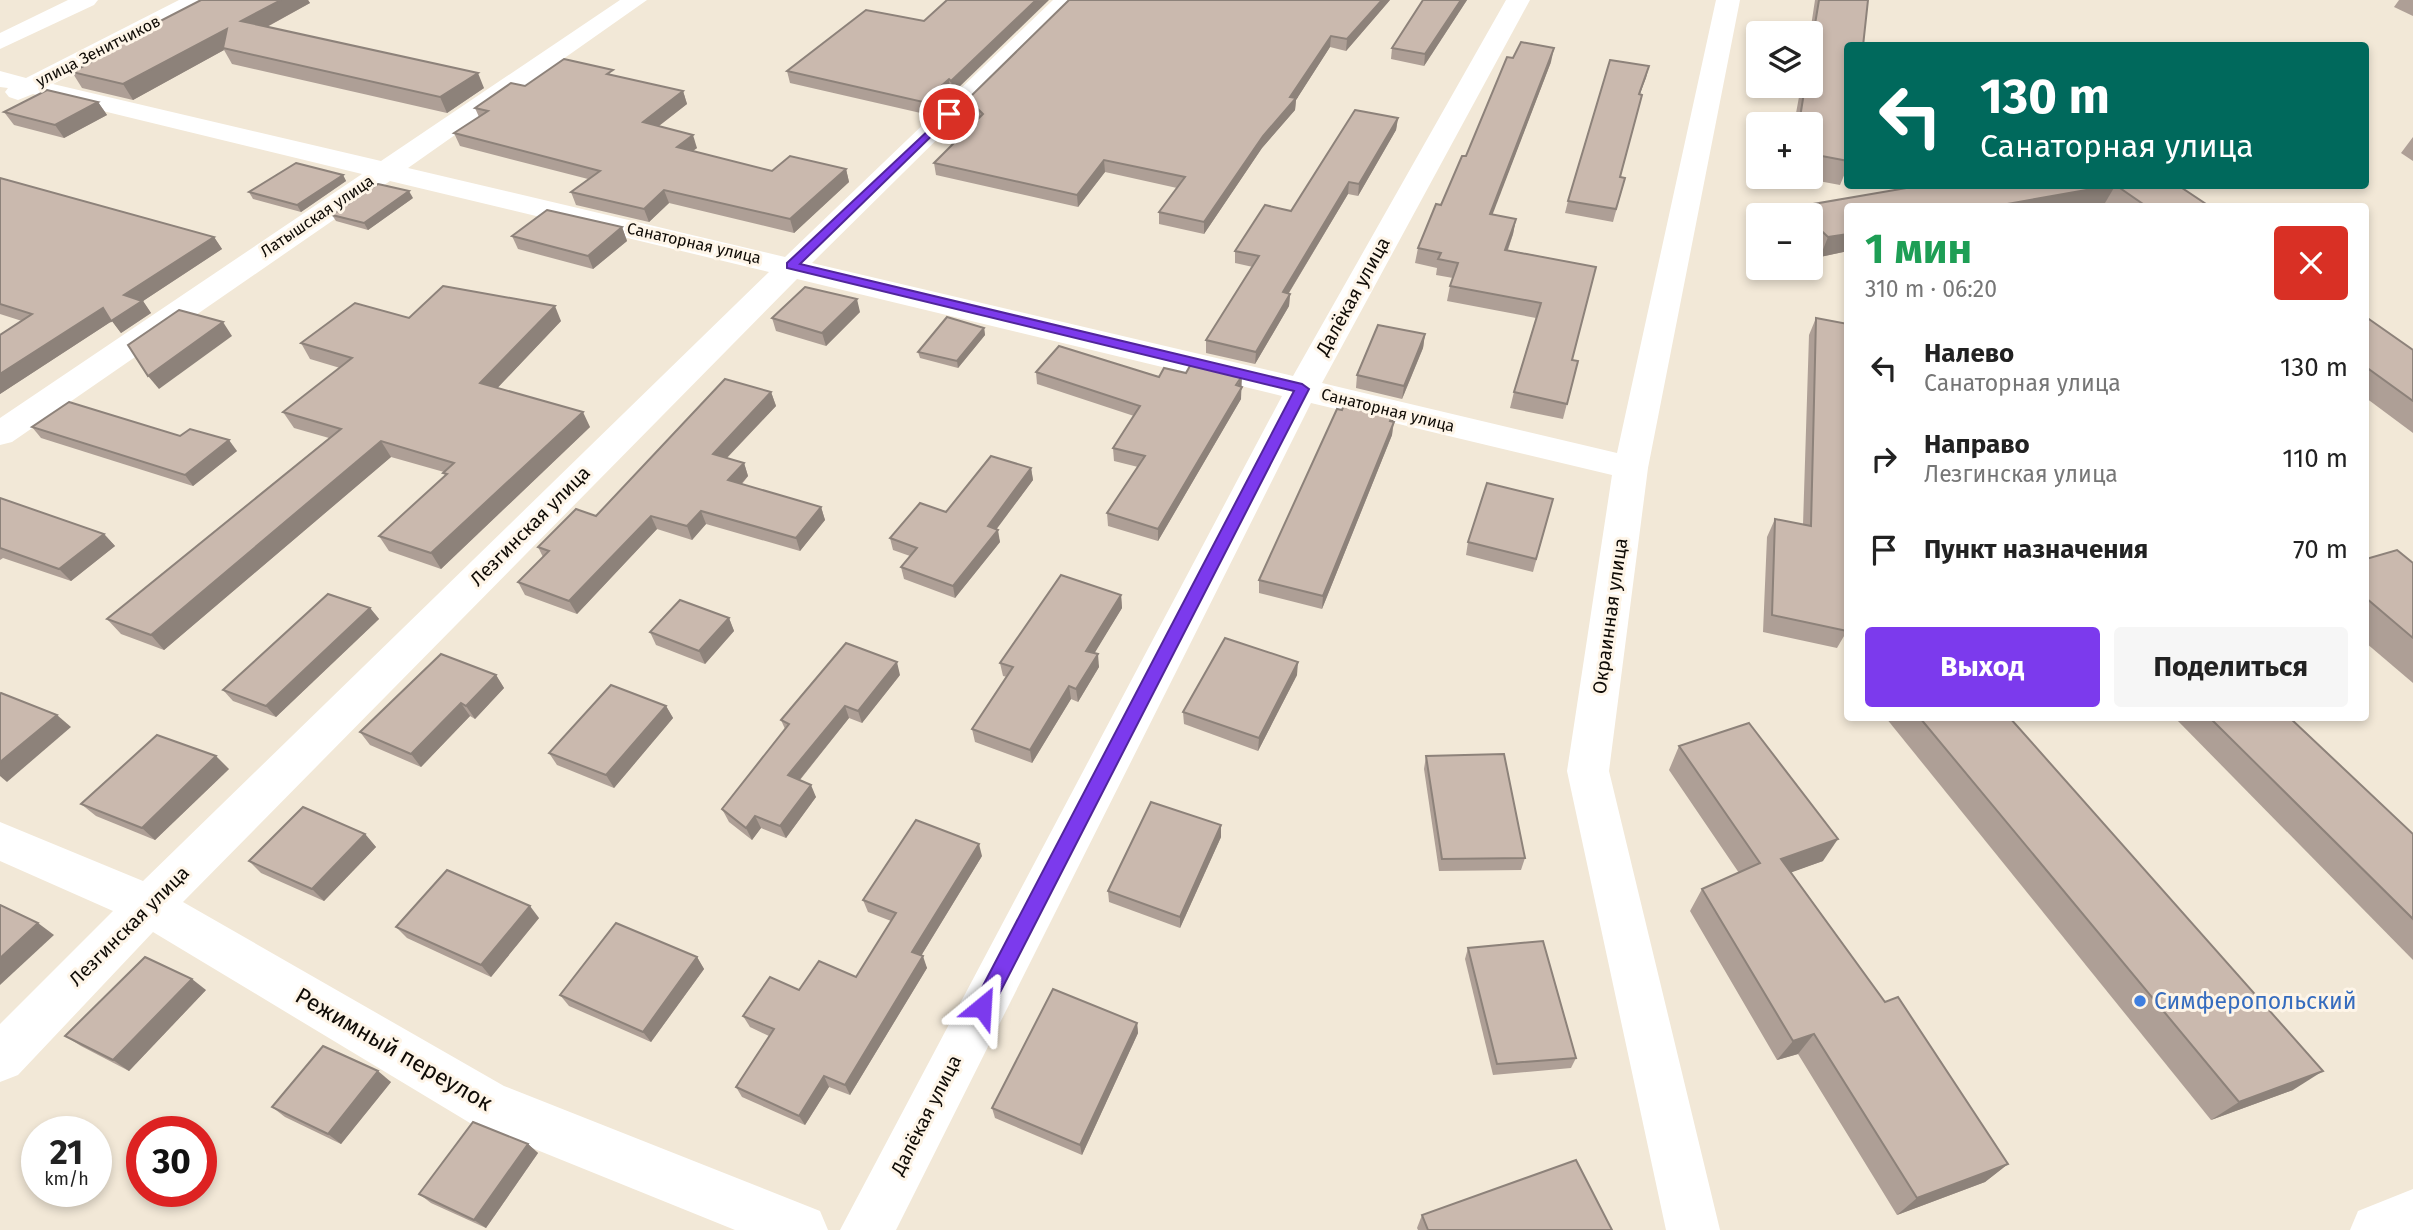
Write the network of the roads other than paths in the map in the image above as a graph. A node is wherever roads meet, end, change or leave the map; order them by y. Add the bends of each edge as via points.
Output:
1 (86, 0) edge
2 (197, 0) edge
3 (635, 0) edge
4 (1066, 0) edge
5 (1518, 0) edge
6 (1728, 0) edge
7 (0, 42) edge
8 (14, 83) edge
9 (0, 102) edge
10 (384, 171) junction
11 (792, 266) junction
12 (1302, 389) junction
13 (0, 434) edge
14 (1631, 468) junction
15 (0, 841) edge
16 (148, 905) junction
17 (0, 1058) edge
18 (2413, 1216) edge
19 (801, 1230) edge
20 (867, 1230) edge
21 (1693, 1230) edge
22 (2377, 1230) edge

1 - 7 street
2 - 8 street, улица Зенитчиков
3 - 10 street, Латышская улица
4 - 11 street, Лезгинская улица
5 - 12 street, Далёкая улица
6 - 14 street, Окраинная улица
8 - 9 street, улица Зенитчиков
8 - 10 street, Санаторная улица
10 - 11 street, Санаторная улица
10 - 13 street, Латышская улица
11 - 12 street, Санаторная улица
11 - 16 street, Лезгинская улица
12 - 14 street, Санаторная улица
12 - 20 street, Далёкая улица
14 - 21 street, Окраинная улица via 1588,771
15 - 16 street, Режимный переулок
16 - 17 street, Лезгинская улица
16 - 19 street, Режимный переулок via 488,1105
18 - 22 street

